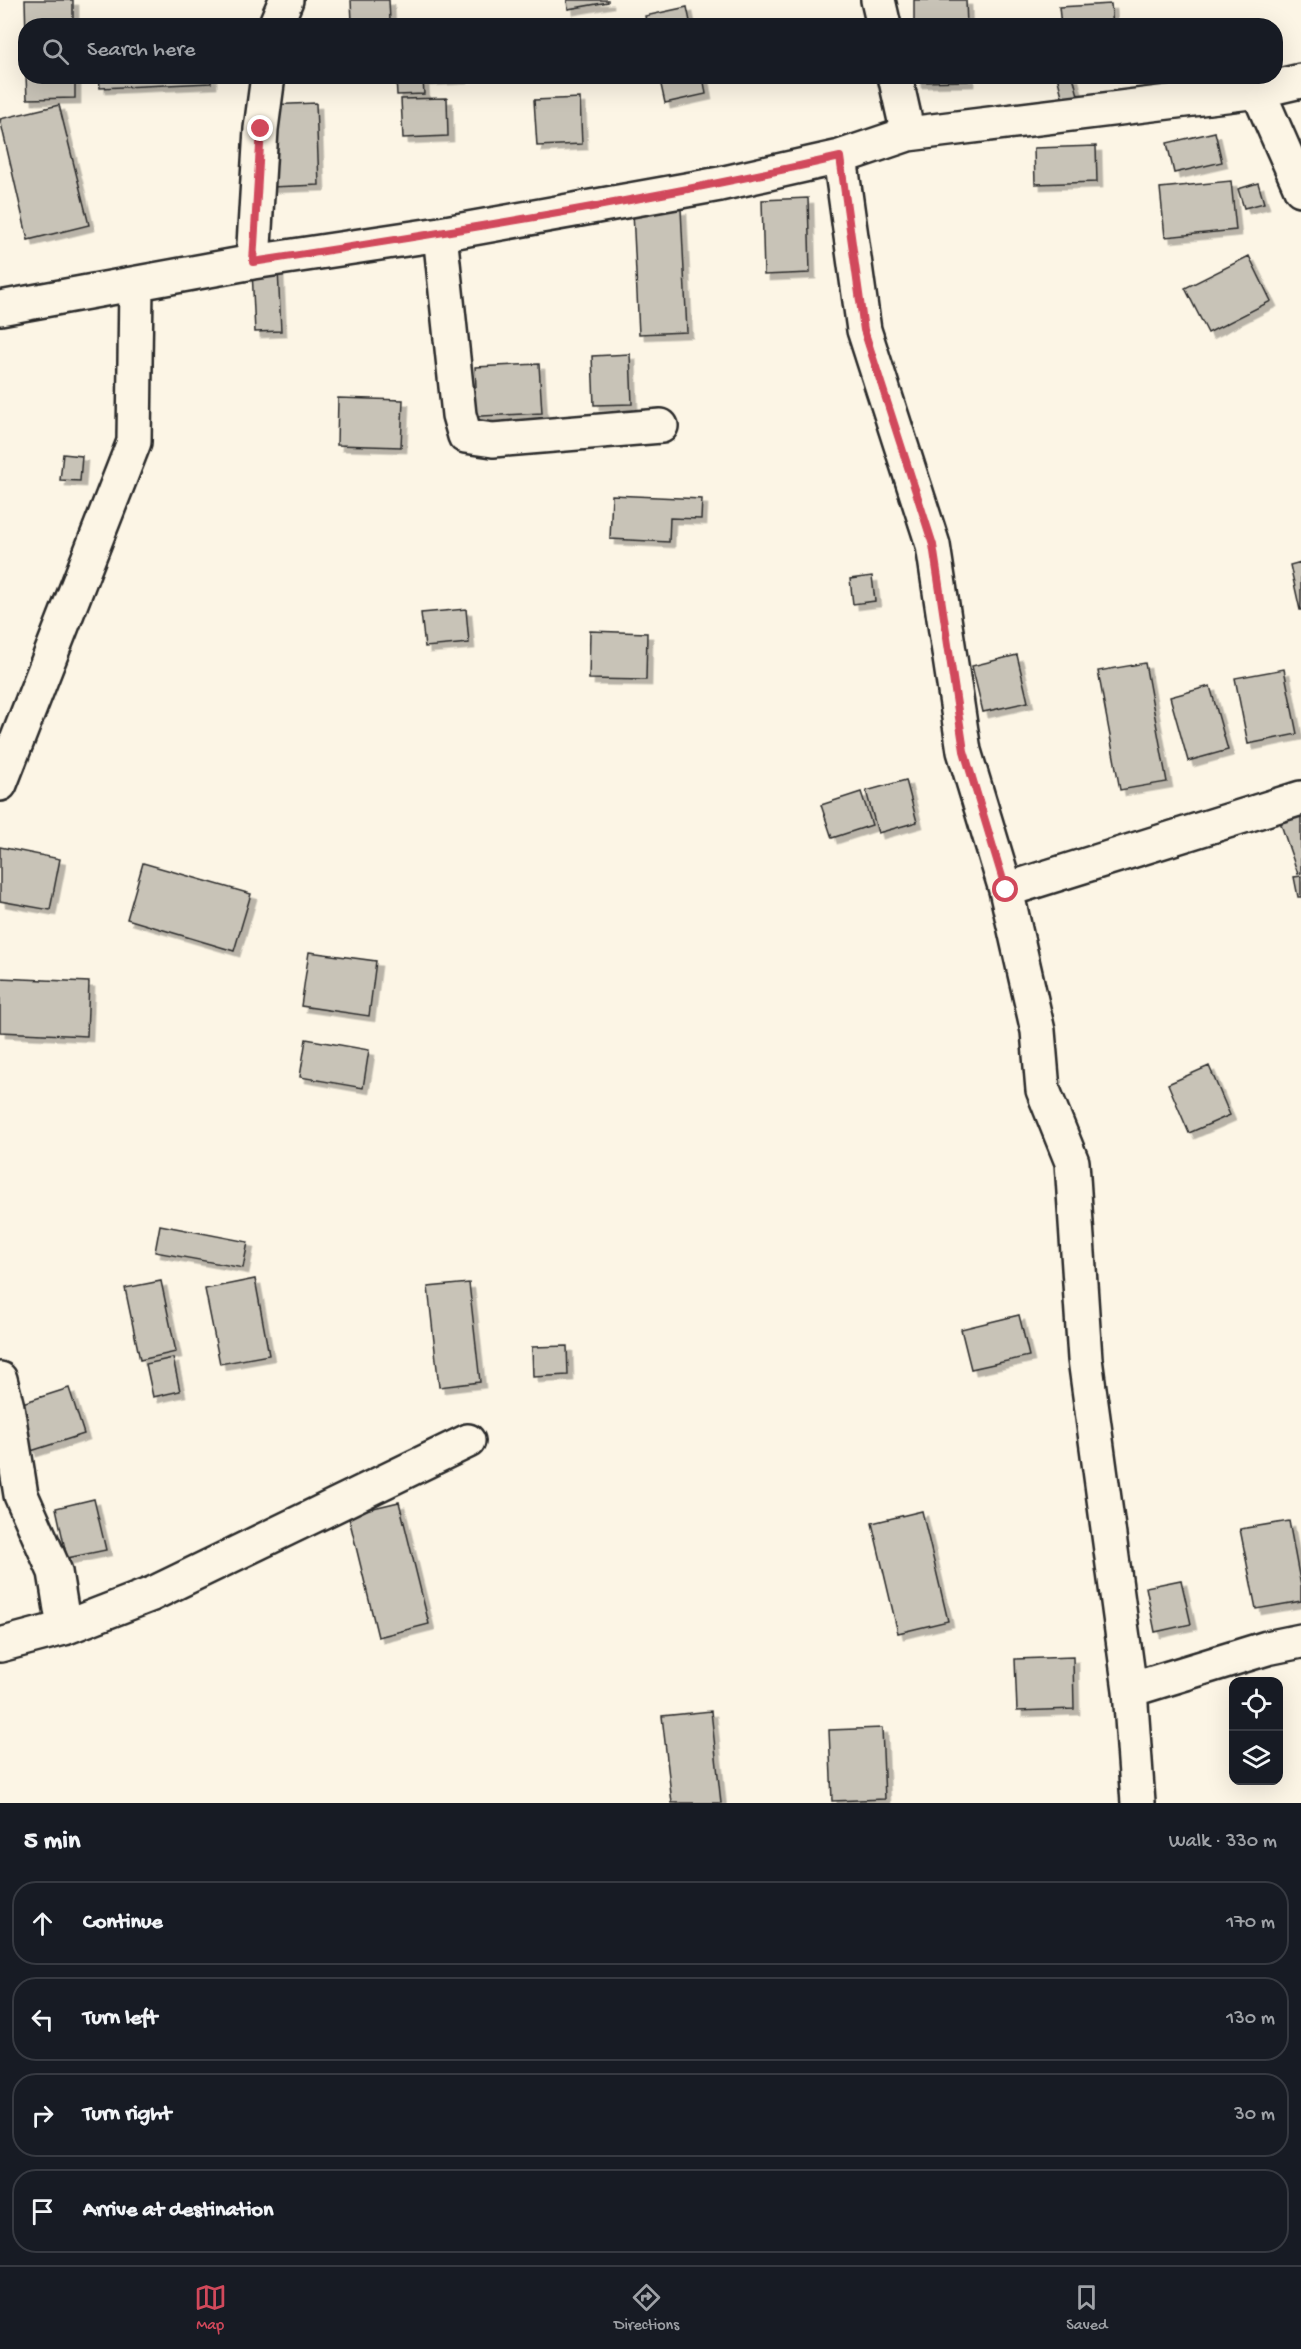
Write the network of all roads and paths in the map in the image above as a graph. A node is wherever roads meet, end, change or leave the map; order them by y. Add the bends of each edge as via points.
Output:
1 (286, 0) edge
2 (878, 0) edge
3 (278, 18) edge
4 (882, 18) edge
5 (1301, 81) edge
6 (267, 84) edge
7 (897, 84) edge
8 (1258, 92) junction
9 (908, 134) junction
10 (840, 157) junction
11 (1301, 189) edge
12 (440, 234) junction
13 (253, 262) junction
14 (136, 284) junction
15 (0, 308) edge
16 (661, 426) dead end
17 (0, 784) edge
18 (1301, 798) edge
19 (1006, 890) junction
20 (0, 1379) edge
21 (468, 1441) dead end
22 (64, 1628) junction
23 (1301, 1641) edge
24 (0, 1645) edge
25 (1130, 1690) junction
26 (1138, 1803) edge

1 - 3 street
2 - 4 street
5 - 8 street
6 - 13 street
7 - 9 street
8 - 9 street
8 - 11 street
9 - 10 street
10 - 12 street via 720,184
10 - 19 street via 864,330 933,545 964,751
12 - 13 street
12 - 16 street via 459,415 465,436 493,440
13 - 14 street
14 - 15 street
14 - 17 street via 134,442
18 - 19 street
19 - 25 street via 1038,1031 1043,1090 1072,1162 1085,1359
20 - 22 street via 21,1495 55,1572
21 - 22 street via 152,1594
22 - 24 street
23 - 25 street
25 - 26 street

